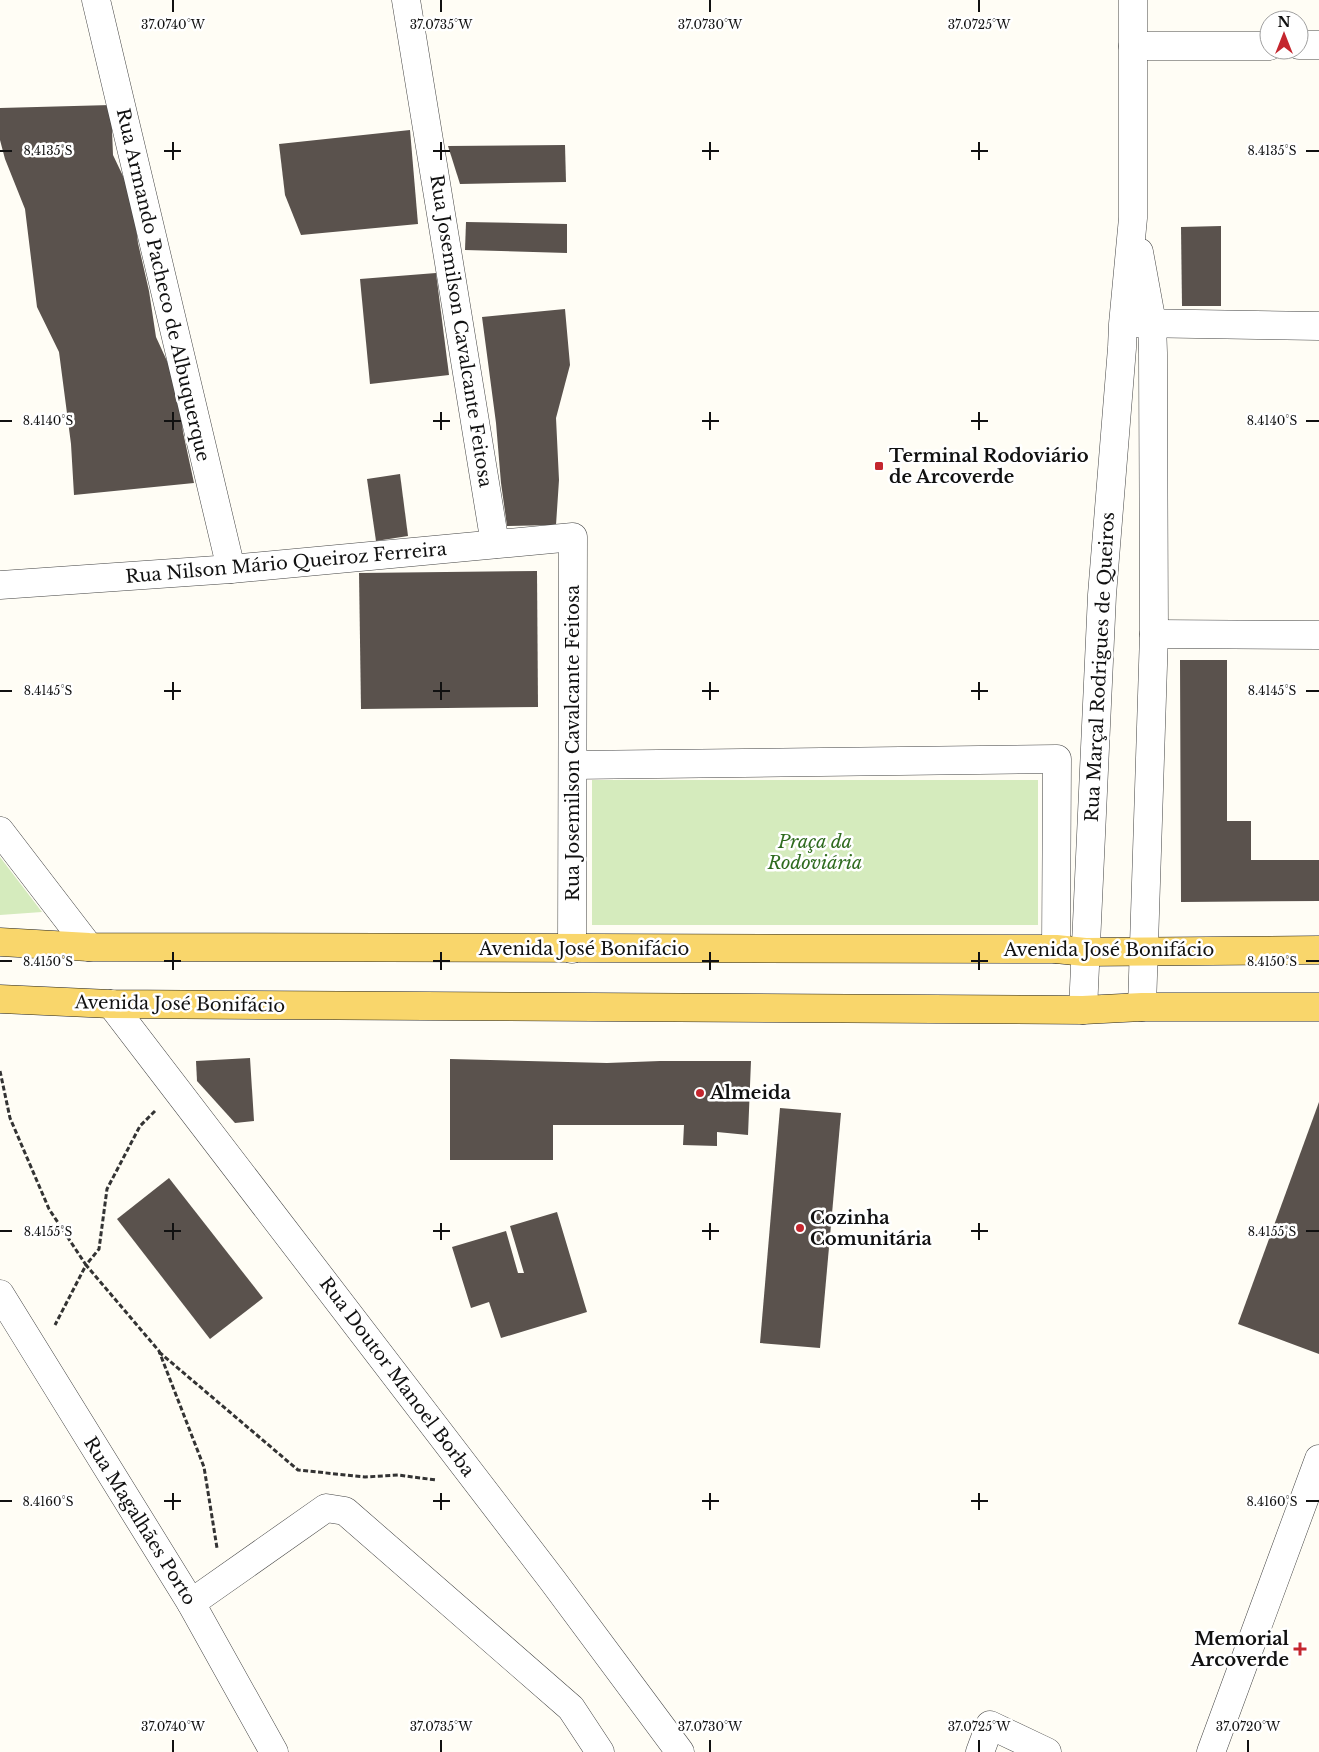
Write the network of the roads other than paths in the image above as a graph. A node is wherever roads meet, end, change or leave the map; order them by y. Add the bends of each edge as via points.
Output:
1 (96, 0) edge
2 (406, 0) edge
3 (1133, 0) edge
4 (1133, 46) junction
5 (1259, 46) edge
6 (1133, 218) junction
7 (1152, 323) junction
8 (1122, 324) junction
9 (1319, 326) edge
10 (573, 537) joint
11 (495, 544) junction
12 (231, 570) junction
13 (0, 586) edge
14 (1154, 634) junction
15 (1319, 635) edge
16 (573, 764) junction
17 (0, 831) edge
18 (0, 942) edge
19 (89, 946) junction
20 (572, 949) junction
21 (1056, 949) junction
22 (1319, 950) edge
23 (1144, 951) junction
24 (1085, 952) junction
25 (0, 999) edge
26 (111, 1004) junction
27 (1142, 1007) junction
28 (1319, 1007) edge
29 (1083, 1010) junction
30 (0, 1294) edge
31 (1319, 1459) edge
32 (191, 1603) junction
33 (274, 1752) edge
34 (600, 1752) edge
35 (680, 1752) edge
36 (980, 1752) edge
37 (1046, 1752) edge
38 (1211, 1752) edge

1 - 12 street, Rua Armando Pacheco de Albuquerque
2 - 11 street, Rua Josemilson Cavalcante Feitosa
3 - 4 street
4 - 5 street
4 - 6 street
6 - 7 street
6 - 8 street, Rua Marçal Rodrigues de Queiros
7 - 8 street
7 - 9 street
7 - 14 street
8 - 24 street, Rua Marçal Rodrigues de Queiros via 1102,595
10 - 11 street, Rua Nilson Mário Queiroz Ferreira
10 - 16 street, Rua Josemilson Cavalcante Feitosa
11 - 12 street, Rua Nilson Mário Queiroz Ferreira
12 - 13 street, Rua Nilson Mário Queiroz Ferreira
14 - 15 street
14 - 23 street
16 - 20 street, Rua Josemilson Cavalcante Feitosa
16 - 21 street via 1057,758
17 - 19 street
18 - 19 main road, Avenida José Bonifácio
19 - 20 main road, Avenida José Bonifácio
20 - 21 main road, Avenida José Bonifácio
21 - 24 main road, Avenida José Bonifácio
22 - 23 main road, Avenida José Bonifácio
23 - 24 main road, Avenida José Bonifácio
23 - 27 street
24 - 29 street, Rua Marçal Rodrigues de Queiros
25 - 26 main road, Avenida José Bonifácio
26 - 29 main road, Avenida José Bonifácio
26 - 35 street, Rua Doutor Manoel Borba
27 - 28 main road, Avenida José Bonifácio
27 - 29 main road, Avenida José Bonifácio
30 - 32 street, Rua Magalhães Porto
31 - 38 street
32 - 33 street, Rua Magalhães Porto
32 - 34 street via 326,1508 345,1511 571,1708
36 - 37 street via 990,1725

